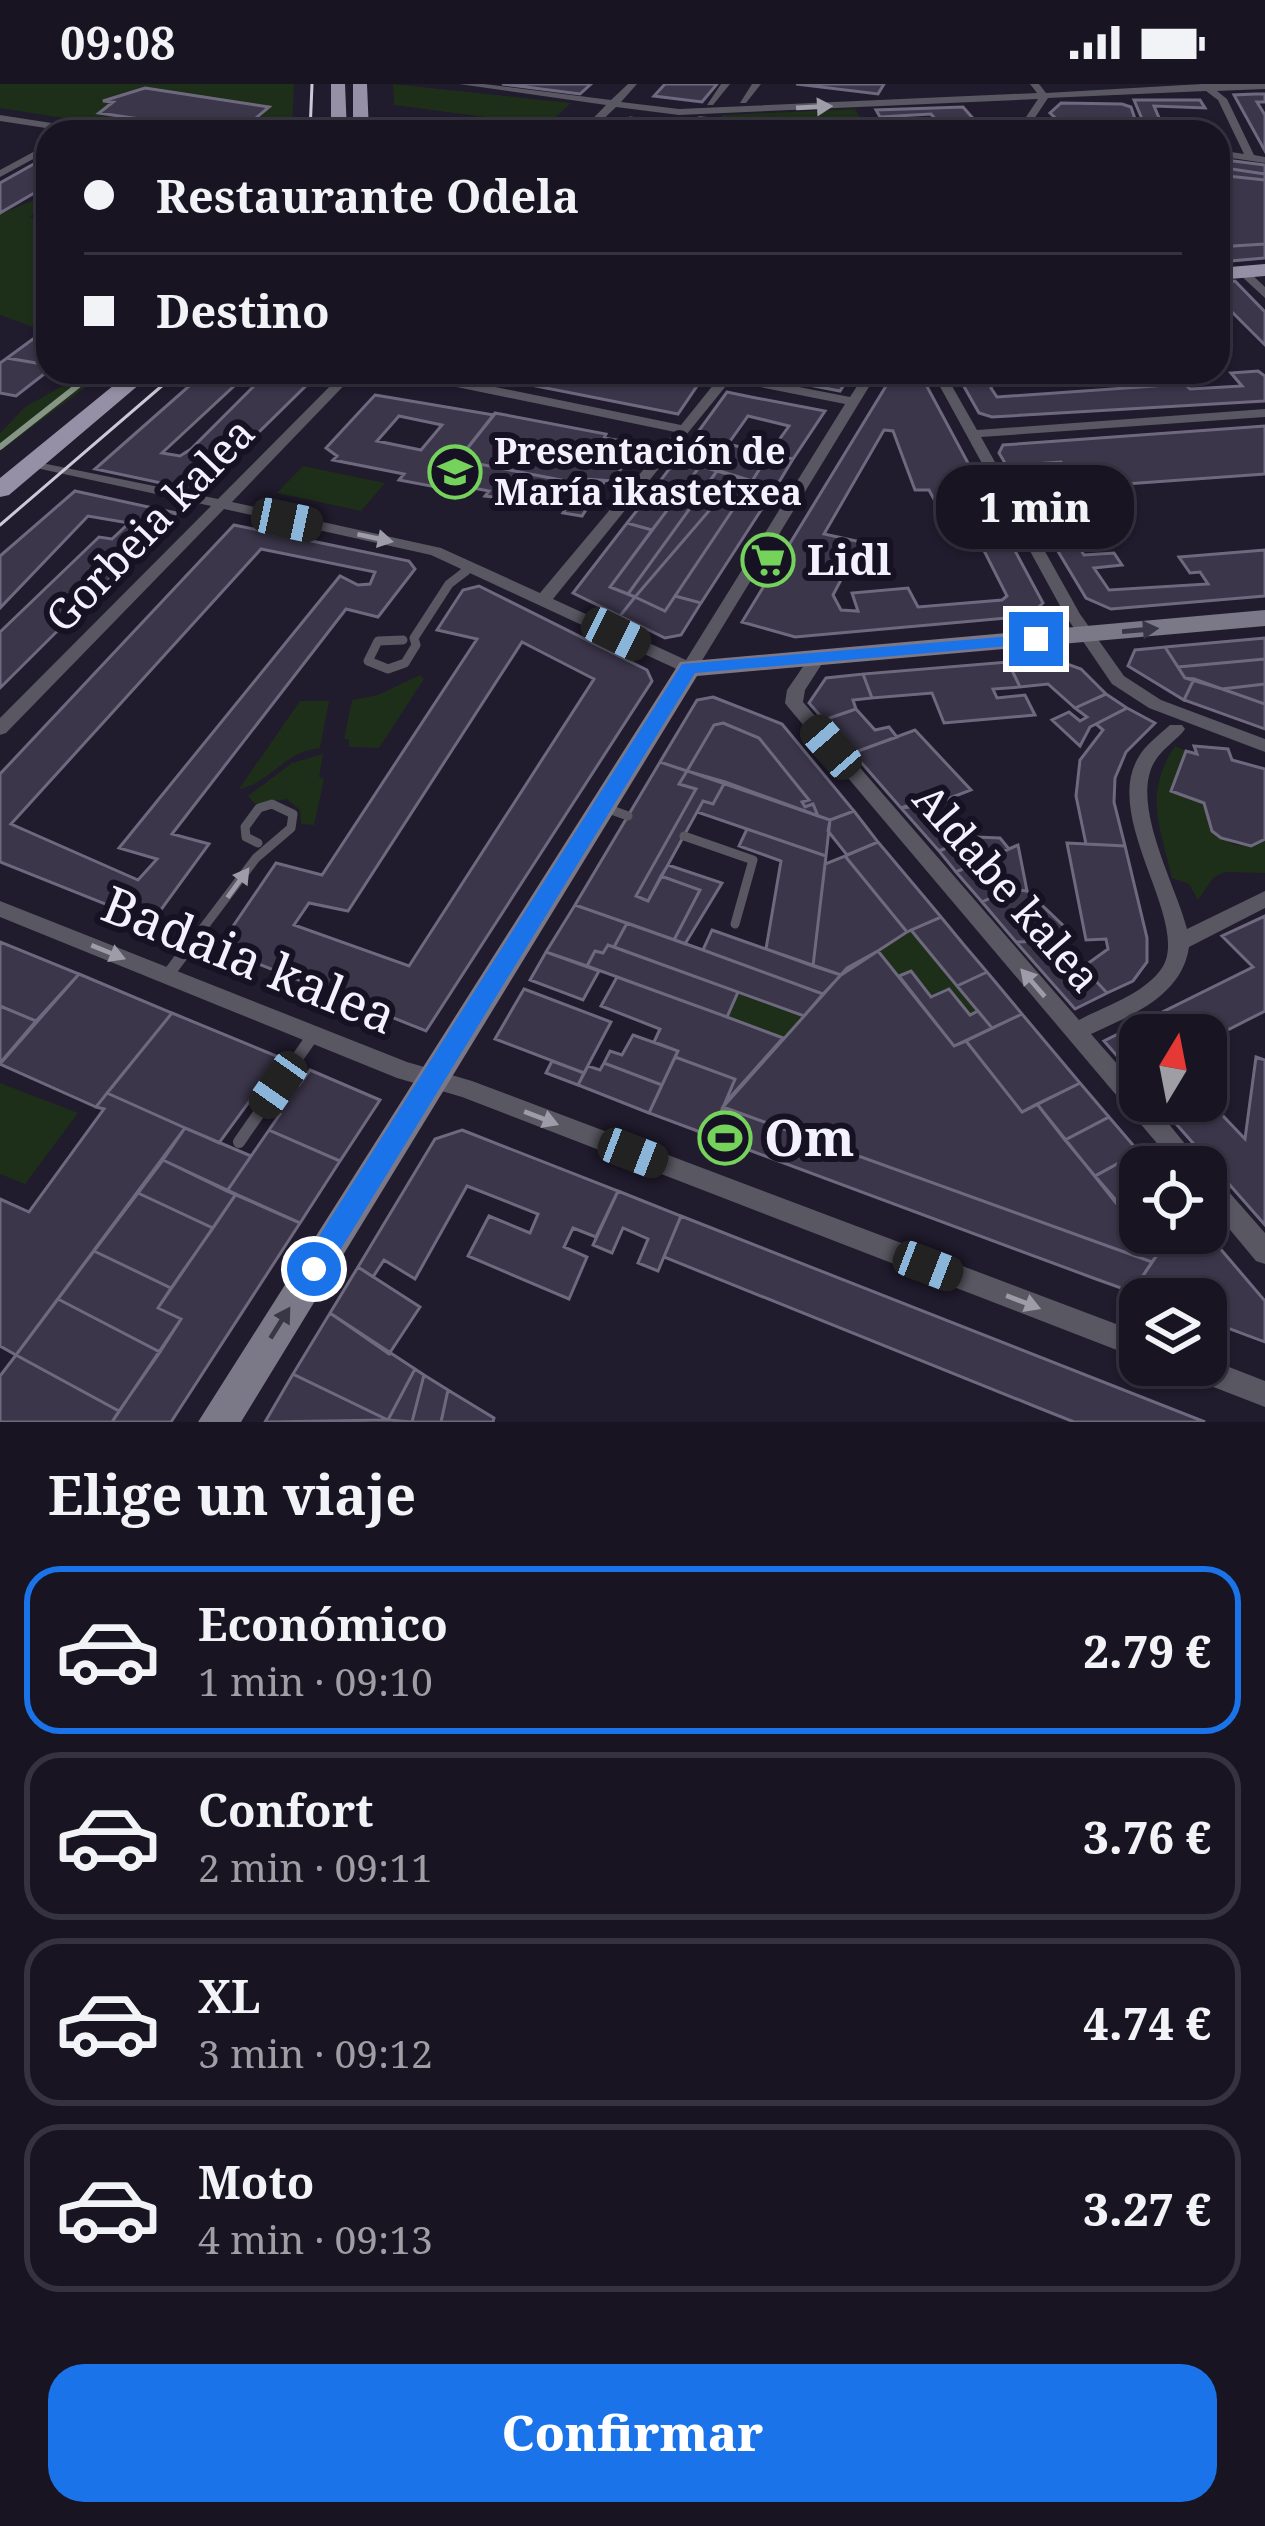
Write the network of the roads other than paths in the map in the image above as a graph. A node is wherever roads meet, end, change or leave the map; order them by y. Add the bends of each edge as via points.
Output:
1 (338, 84) edge
2 (360, 84) edge
3 (464, 84) edge
4 (634, 84) edge
5 (726, 84) edge
6 (757, 84) edge
7 (1034, 84) edge
8 (1265, 86) edge
9 (1206, 87) edge
10 (891, 89) dead end
11 (1043, 97) junction
12 (742, 101) dead end
13 (710, 103) dead end
14 (897, 103) junction
15 (614, 104) junction
16 (679, 112) junction
17 (0, 118) edge
18 (339, 120) edge
19 (361, 120) edge
20 (597, 120) edge
21 (702, 120) edge
22 (1029, 120) edge
23 (36, 124) edge
24 (36, 154) edge
25 (1230, 155) edge
26 (1250, 158) junction
27 (1265, 160) edge
28 (0, 174) edge
29 (1265, 270) edge
30 (1243, 272) junction
31 (1230, 273) edge
32 (1265, 294) edge
33 (107, 384) edge
34 (129, 384) edge
35 (339, 384) edge
36 (462, 384) edge
37 (720, 384) edge
38 (766, 384) edge
39 (865, 384) edge
40 (945, 384) edge
41 (854, 402) junction
42 (1265, 412) edge
43 (682, 429) junction
44 (973, 434) junction
45 (32, 464) junction
46 (0, 470) edge
47 (0, 490) edge
48 (219, 505) junction
49 (475, 566) junction
50 (544, 599) junction
51 (1265, 618) edge
52 (1084, 635) junction
53 (403, 640) dead end
54 (819, 656) junction
55 (689, 668) junction
56 (1176, 728) dead end
57 (0, 729) edge
58 (1265, 746) edge
59 (683, 836) dead end
60 (258, 843) dead end
61 (1265, 899) edge
62 (0, 908) edge
63 (735, 924) dead end
64 (1178, 941) junction
65 (167, 976) junction
66 (1088, 1026) dead end
67 (314, 1034) junction
68 (431, 1079) junction
69 (238, 1142) dead end
70 (1174, 1146) edge
71 (1227, 1208) edge
72 (1265, 1252) edge
73 (1119, 1338) edge
74 (1227, 1379) edge
75 (1263, 1392) edge
76 (218, 1422) edge

1 - 18 main road
2 - 19 main road
3 - 15 street
4 - 15 street
5 - 13 street
6 - 12 street
7 - 11 street
8 - 9 street
9 - 11 street
9 - 26 street via 1222,99
10 - 14 street
11 - 14 street
11 - 22 street
16 -> 14 street
15 - 16 street
15 - 20 street
16 - 21 street
17 - 23 street
24 - 28 street
25 - 26 street
26 - 27 street
29 - 30 main road
30 - 31 main road
30 - 32 street
33 - 46 main road
34 - 45 main road
35 - 48 street, Gorbeia kalea
36 - 43 street
37 - 43 street
38 - 41 street
39 - 41 street
40 - 44 street
41 - 55 street
42 - 44 street
43 - 50 street
44 - 52 street
45 - 47 main road
45 - 48 street
48 -> 49 street
48 - 57 street, Gorbeia kalea
49 - 50 street
49 - 53 lane via 449,584 405,662 388,669 368,661 378,641
50 - 55 street
52 -> 51 main road
52 - 54 main road
52 - 58 street via 1136,693
54 - 55 main road
70 -> 54 street, Aldabe kalea via 794,703
55 - 68 main road via 615,811
56 - 64 street via 1144,763 1136,797
59 - 63 lane via 753,860
65 -> 60 lane via 256,858 291,829 293,814 272,804 260,808 245,827
61 - 64 street
62 -> 65 street, Badaia kalea
64 - 66 street via 1176,968 1161,984
65 - 67 street, Badaia kalea
67 - 68 street, Badaia kalea
67 - 69 lane
68 -> 73 street, Badaia kalea
76 -> 68 main road
71 - 72 street
74 - 75 street

